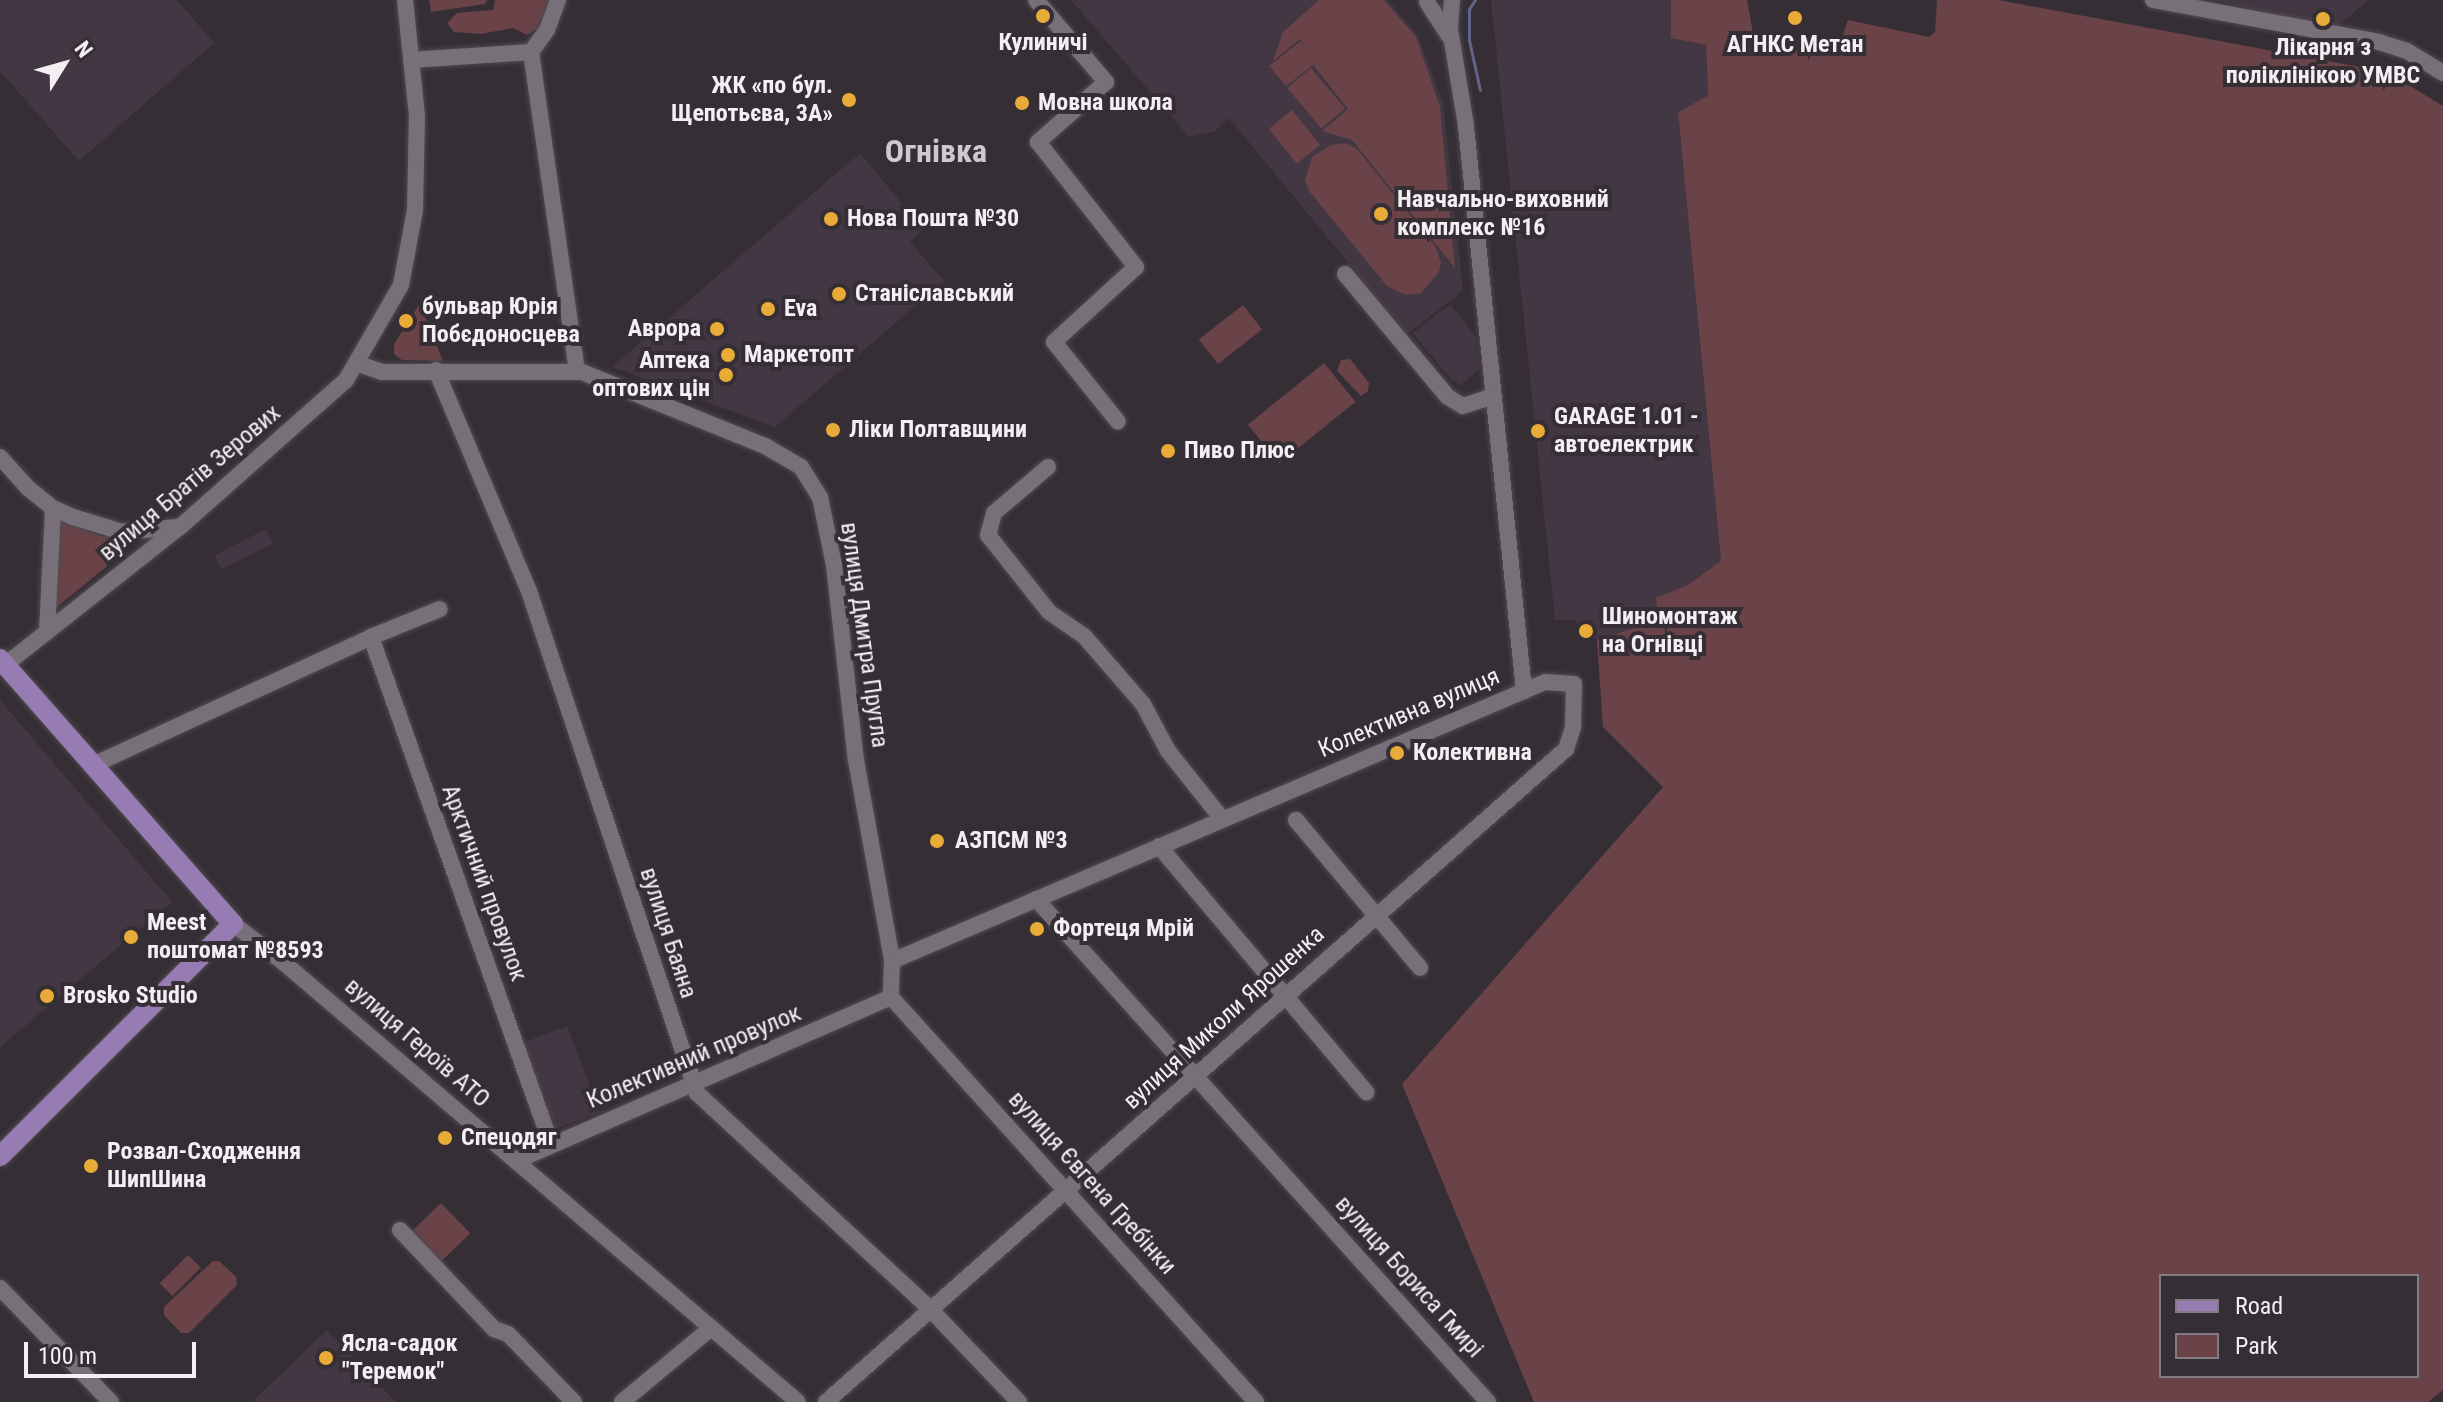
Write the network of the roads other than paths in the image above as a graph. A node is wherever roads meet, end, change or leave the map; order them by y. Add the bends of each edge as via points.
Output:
1 (405, 0) edge
2 (558, 0) edge
3 (1036, 0) edge
4 (1444, 0) edge
5 (1452, 0) edge
6 (2153, 0) edge
7 (1425, 1) edge
8 (1453, 44) junction
9 (531, 52) junction
10 (411, 60) junction
11 (2443, 73) edge
12 (1345, 274) dead end
13 (356, 363) junction
14 (436, 370) junction
15 (577, 372) junction
16 (1493, 396) junction
17 (1118, 422) dead end
18 (0, 457) edge
19 (1048, 467) dead end
20 (53, 508) junction
21 (180, 527) junction
22 (440, 609) dead end
23 (47, 632) junction
24 (371, 637) junction
25 (2, 662) edge
26 (1524, 691) junction
27 (91, 766) junction
28 (1222, 819) junction
29 (1296, 820) dead end
30 (1159, 846) junction
31 (1036, 899) junction
32 (1376, 915) junction
33 (233, 924) junction
34 (892, 961) junction
35 (1420, 968) dead end
36 (1284, 995) junction
37 (891, 997) junction
38 (1196, 1075) junction
39 (692, 1084) junction
40 (1366, 1092) dead end
41 (551, 1144) junction
42 (0, 1156) edge
43 (516, 1161) junction
44 (1068, 1190) junction
45 (400, 1230) dead end
46 (0, 1288) edge
47 (931, 1310) junction
48 (711, 1328) junction
49 (111, 1402) edge
50 (574, 1402) edge
51 (622, 1402) edge
52 (798, 1402) edge
53 (826, 1402) edge
54 (1019, 1402) edge
55 (1256, 1402) edge
56 (1488, 1402) edge

1 - 10 street, вулиця Братів Зерових
2 - 9 street via 547,30
3 - 17 street via 1106,82 1038,142 1136,267 1054,342
4 - 7 street
5 - 8 street, Колективна вулиця
6 - 11 street via 2379,42 2407,51
7 - 8 street, Колективна вулиця
8 - 16 street, Колективна вулиця
9 - 10 street
9 - 15 street
10 - 13 street, вулиця Братів Зерових via 417,116 415,210 401,285
12 - 16 street via 1448,397 1463,406
13 - 14 street, вулиця Дмитра Пругла via 382,372
13 - 21 street, вулиця Братів Зерових via 346,380
14 - 15 street, вулиця Дмитра Пругла
14 - 39 street, вулиця Баяна via 529,591
15 - 34 street, вулиця Дмитра Пругла via 787,456 812,480 834,565 856,760
16 - 26 street, Колективна вулиця
18 - 20 street
19 - 28 street via 994,513 988,535 1049,612 1084,636 1143,704 1168,751
20 - 21 street via 122,532
20 - 23 street
21 - 23 street, вулиця Братів Зерових
22 - 24 street
23 - 25 street, вулиця Братів Зерових
24 - 27 street
24 - 41 street, Арктичний провулок
25 - 27 main road, вулиця Героїв АТО
26 - 28 street, Колективна вулиця
26 - 32 street, вулиця Миколи Ярошенка via 1545,682 1574,684 1573,727 1566,749
27 - 33 main road, вулиця Героїв АТО
28 - 30 street, Колективна вулиця
29 - 32 street
30 - 31 street, Колективна вулиця
30 - 36 street
31 - 34 street, Колективна вулиця
31 - 38 street, вулиця Бориса Гмирі
32 - 35 street
32 - 36 street, вулиця Миколи Ярошенка
33 - 42 main road
33 - 43 street, вулиця Героїв АТО
34 - 37 street, вулиця Дмитра Пругла
36 - 38 street, вулиця Миколи Ярошенка
36 - 40 street
37 - 39 street, Колективний провулок
37 - 44 street, вулиця Євгена Гребінки
38 - 44 street, вулиця Миколи Ярошенка
38 - 56 street, вулиця Бориса Гмирі
39 - 41 street, Колективний провулок
39 - 47 street, вулиця Баяна
41 - 43 street, Колективний провулок
43 - 48 street, вулиця Героїв АТО
44 - 47 street, вулиця Миколи Ярошенка
44 - 55 street, вулиця Євгена Гребінки
45 - 50 street via 494,1329 508,1334
46 - 49 street
47 - 53 street, вулиця Миколи Ярошенка
47 - 54 street, вулиця Баяна
48 - 51 street
48 - 52 street, вулиця Героїв АТО

